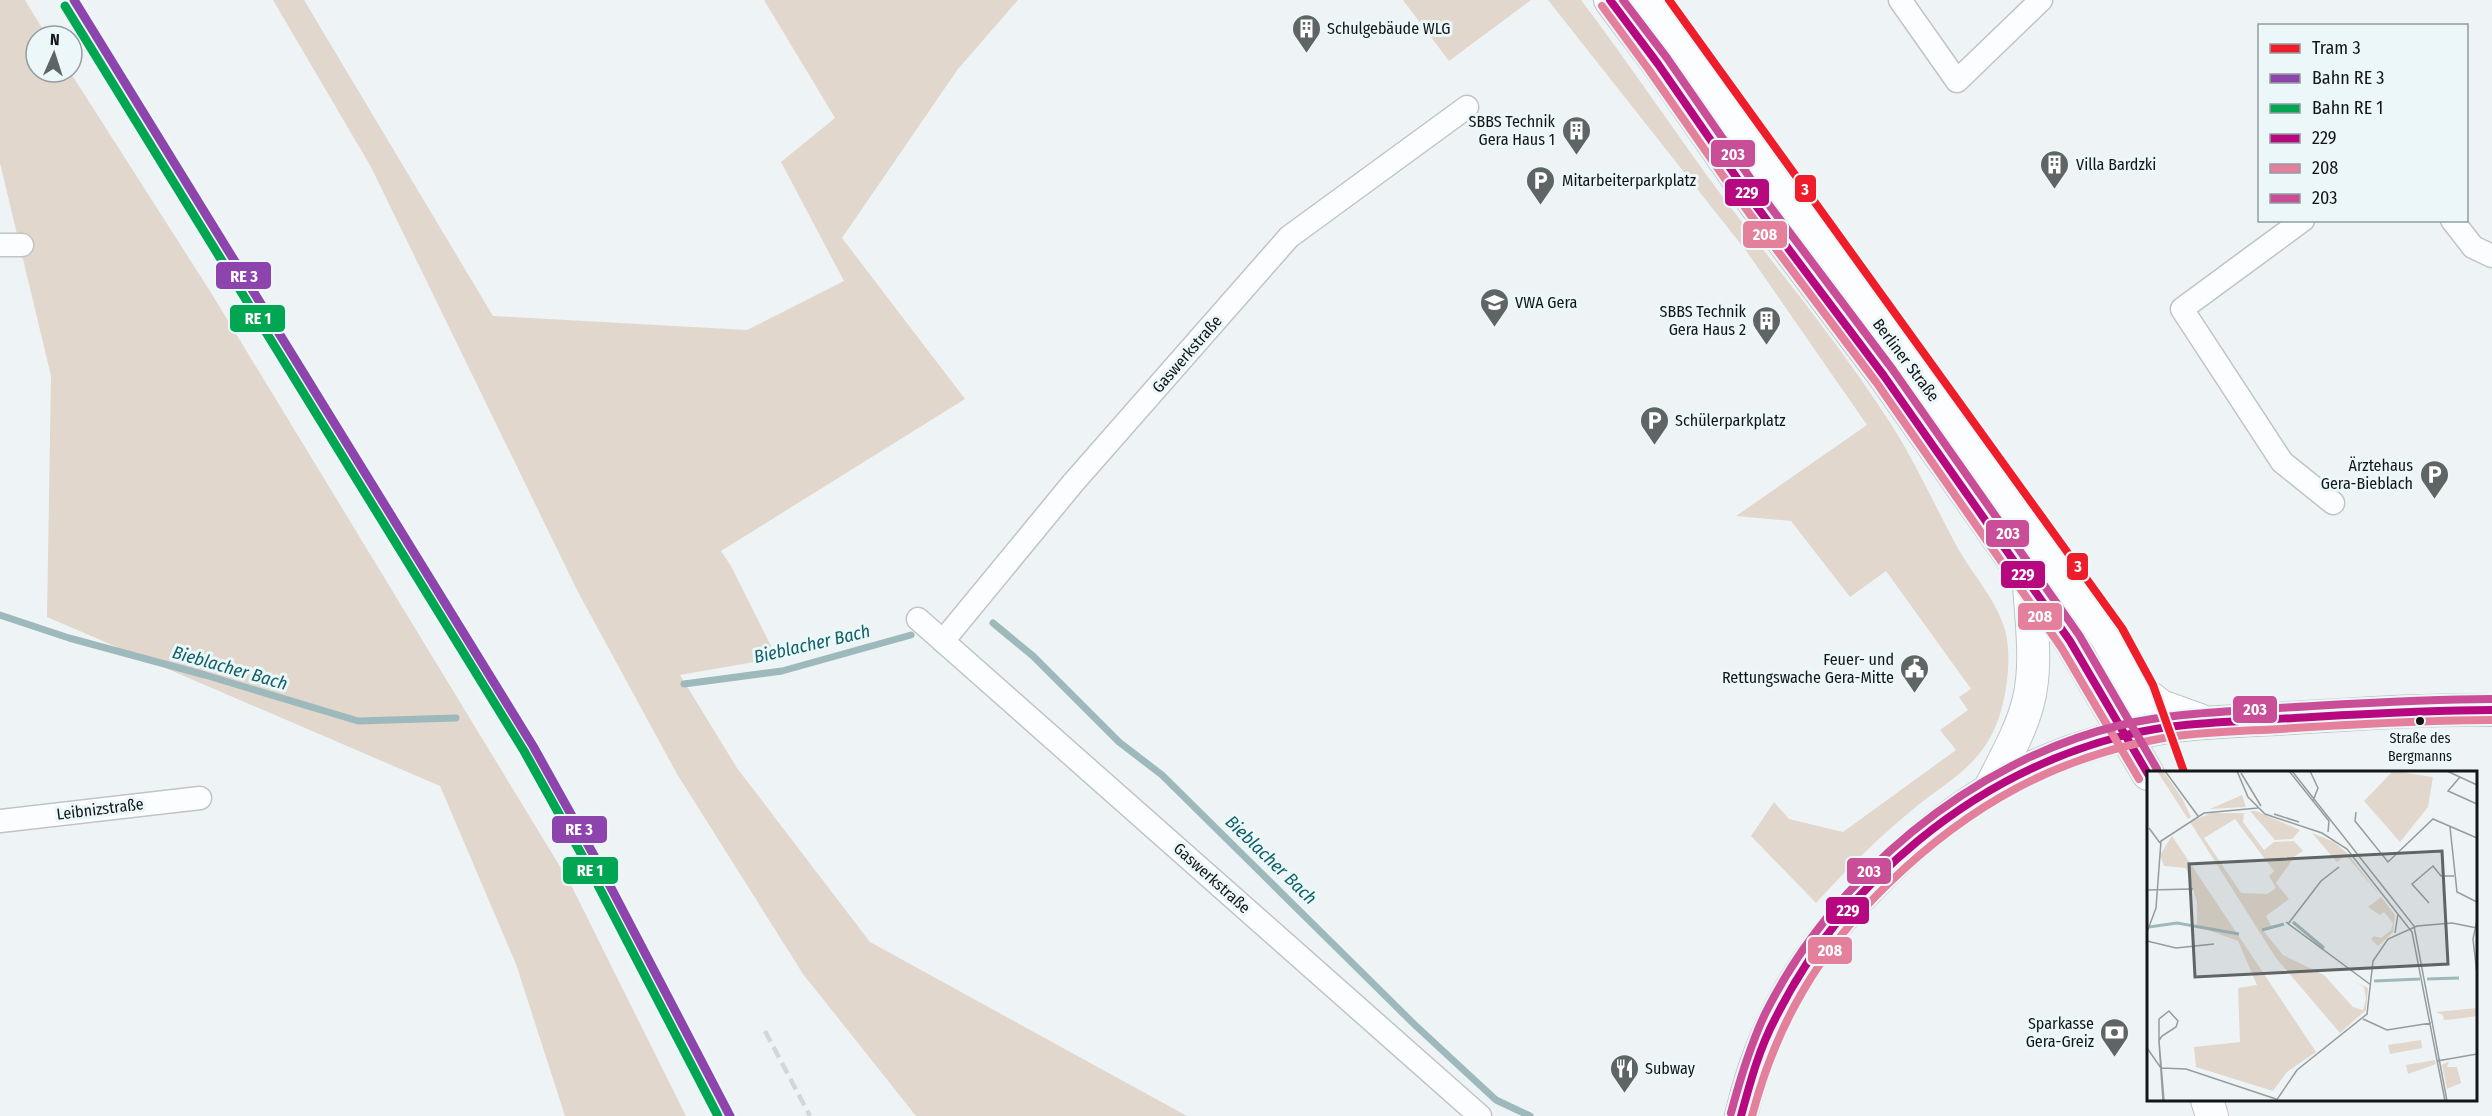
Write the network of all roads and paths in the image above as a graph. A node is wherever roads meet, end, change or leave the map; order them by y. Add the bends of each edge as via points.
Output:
1 (1610, 0) edge
2 (1644, 0) edge
3 (1900, 0) edge
4 (2041, 0) edge
5 (1467, 107) dead end
6 (2300, 222) edge
7 (2454, 222) edge
8 (2492, 256) edge
9 (2333, 503) dead end
10 (2029, 583) junction
11 (918, 619) dead end
12 (943, 641) junction
13 (2126, 679) junction
14 (2492, 710) edge
15 (2210, 723) junction
16 (2126, 735) junction
17 (2147, 772) edge
18 (1990, 788) junction
19 (200, 798) dead end
20 (0, 821) edge
21 (2207, 1101) edge
22 (1480, 1116) edge
23 (1741, 1116) edge
24 (2212, 1116) edge

1 - 10 main road, Berliner Straße via 1757,207 1884,376
2 - 13 main road, Berliner Straße via 2108,638
3 - 4 street via 1957,81
5 - 12 street, Gaswerkstraße via 1289,237 1073,483
6 - 9 street via 2182,309 2282,462
7 - 8 street via 2473,247
10 - 16 main road, Berliner Straße via 2082,657
10 - 18 main road via 2029,701
11 - 12 street, Gaswerkstraße
12 - 22 street, Gaswerkstraße
13 - 15 main road via 2161,706
13 - 16 main road, Berliner Straße
14 - 15 main road via 2373,712
15 - 16 main road
16 - 17 main road, Berliner Straße
16 - 18 main road via 2062,755
18 - 23 main road via 1916,842 1859,898 1811,954 1790,988 1760,1054
19 - 20 street, Leibnizstraße
21 - 24 main road

